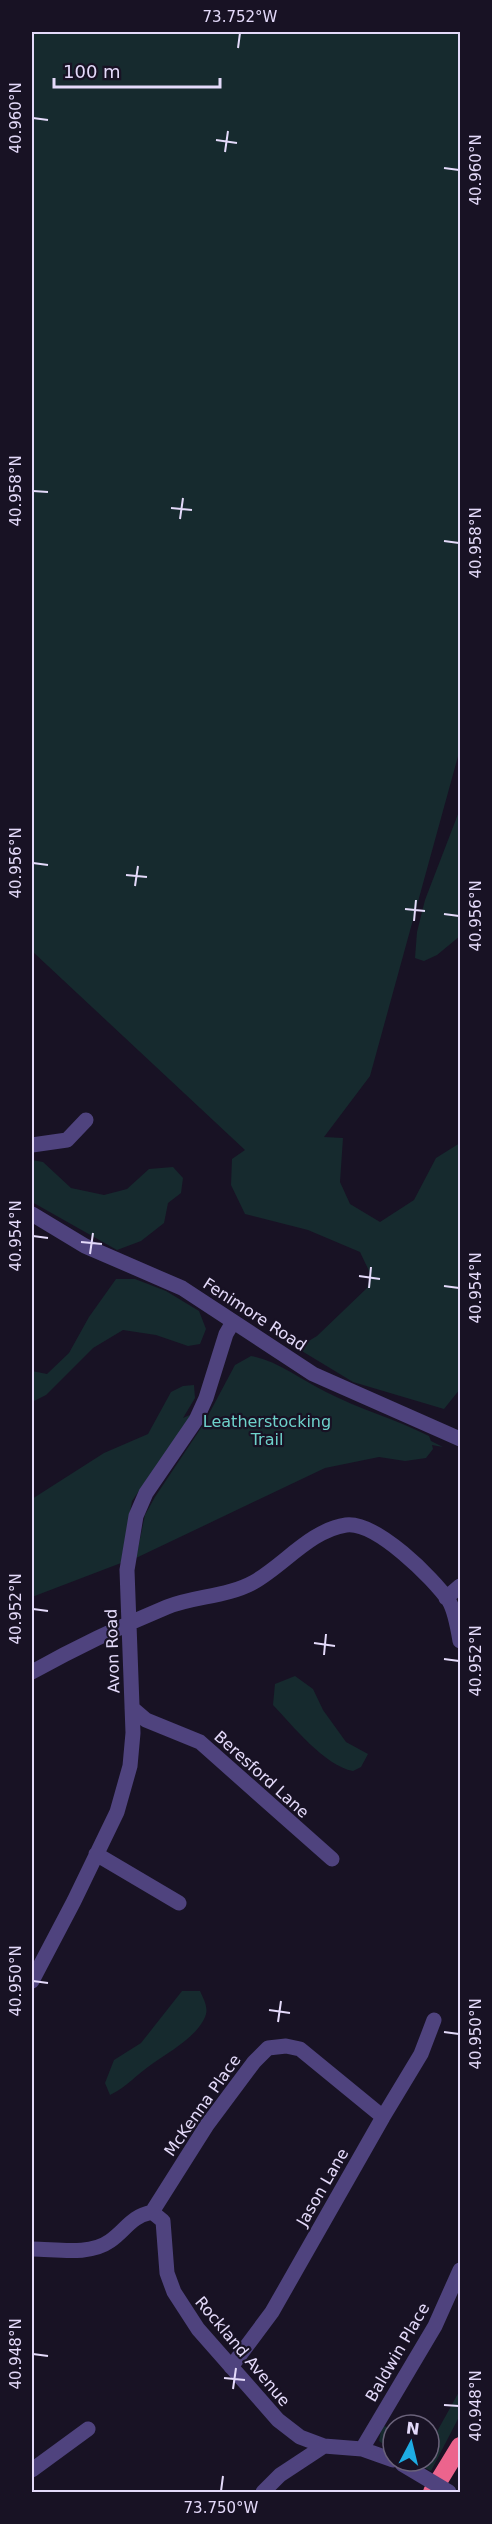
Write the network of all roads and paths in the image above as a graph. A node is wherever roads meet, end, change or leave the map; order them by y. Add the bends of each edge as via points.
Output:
1 (86, 1120) dead end
2 (32, 1144) edge
3 (32, 1214) edge
4 (233, 1322) junction
5 (460, 1439) edge
6 (460, 1586) edge
7 (446, 1598) junction
8 (128, 1626) junction
9 (460, 1641) edge
10 (32, 1672) edge
11 (132, 1708) junction
12 (96, 1854) junction
13 (332, 1859) dead end
14 (179, 1903) dead end
15 (32, 1982) edge
16 (434, 2020) dead end
17 (383, 2118) junction
18 (152, 2212) junction
19 (32, 2249) edge
20 (460, 2271) edge
21 (231, 2367) junction
22 (88, 2429) dead end
23 (324, 2446) junction
24 (460, 2446) edge
25 (362, 2449) junction
26 (381, 2456) edge
27 (32, 2470) edge
28 (415, 2473) edge
29 (263, 2493) edge
30 (432, 2493) edge
31 (449, 2493) edge

1 - 2 street via 67,1140
3 - 4 street, Fenimore Road via 85,1246 182,1288
4 - 5 street, Fenimore Road via 313,1374
4 - 8 street, Avon Road via 199,1413 146,1493 136,1516 128,1570
6 - 7 street
7 - 8 street via 392,1542 347,1525 316,1536 253,1582 169,1606
7 - 9 street
8 - 10 street via 73,1649
8 - 11 street, Avon Road
11 - 12 street, Avon Road via 131,1755 125,1788
11 - 13 street, Beresford Lane via 146,1720 200,1742
12 - 14 street
12 - 15 street, Avon Road
16 - 17 street, Jason Lane via 421,2054
17 - 18 street, McKenna Place via 300,2049 268,2048 207,2125
17 - 21 street, Jason Lane via 272,2312
18 - 19 street via 139,2215 97,2248
18 - 21 street, Rockland Avenue via 163,2221 167,2273 174,2292 198,2329
20 - 25 street, Baldwin Place via 435,2326
21 - 23 street, Rockland Avenue via 278,2420 300,2437
22 - 27 street
23 - 25 street, Rockland Avenue
23 - 29 street via 280,2475
24 - 30 highway
25 - 26 street, Rockland Avenue
28 - 31 street, Rockland Avenue, bridge

